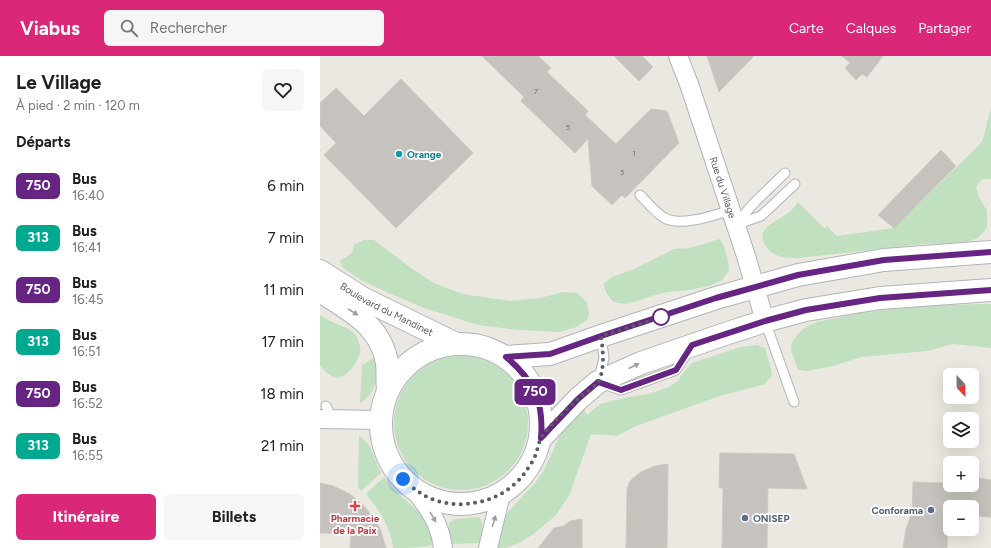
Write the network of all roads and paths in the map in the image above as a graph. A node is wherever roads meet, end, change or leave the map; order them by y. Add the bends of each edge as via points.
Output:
1 (678, 56) edge
2 (785, 173) dead end
3 (795, 184) dead end
4 (640, 195) dead end
5 (733, 217) junction
6 (991, 252) edge
7 (320, 271) edge
8 (755, 286) junction
9 (991, 290) edge
10 (320, 291) edge
11 (765, 321) junction
12 (601, 336) junction
13 (456, 344) junction
14 (506, 357) junction
15 (598, 382) junction
16 (388, 391) junction
17 (794, 402) dead end
18 (326, 415) edge
19 (381, 420) junction
20 (541, 438) junction
21 (415, 490) junction
22 (501, 494) junction
23 (443, 548) edge
24 (488, 548) edge

1 - 5 street, Rue du Village
2 - 5 lane via 754,203
3 - 5 lane via 761,216
4 - 5 lane via 663,218 671,221
5 - 8 street, Rue du Village
6 - 8 street via 884,260 798,275
7 - 13 street, Boulevard du Mandinet via 364,298
8 - 11 street, Rue du Village
8 - 12 street
9 - 11 street via 880,298 806,310
10 -> 16 street, Boulevard du Mandinet via 361,317 372,328 383,348 387,363
15 -> 11 street via 641,363
11 - 17 lane
12 - 14 street via 550,354
12 - 15 lane via 604,358
13 - 14 street via 482,346
13 - 16 street via 442,346 415,358 404,367
14 - 20 street via 518,366 536,392 542,422
15 - 20 street
16 - 19 street
18 - 19 street
19 - 21 street via 386,452 393,466
20 - 22 street via 537,452 523,476
21 - 22 street via 442,502 457,504 472,504
21 -> 23 street via 439,527
24 -> 22 street

